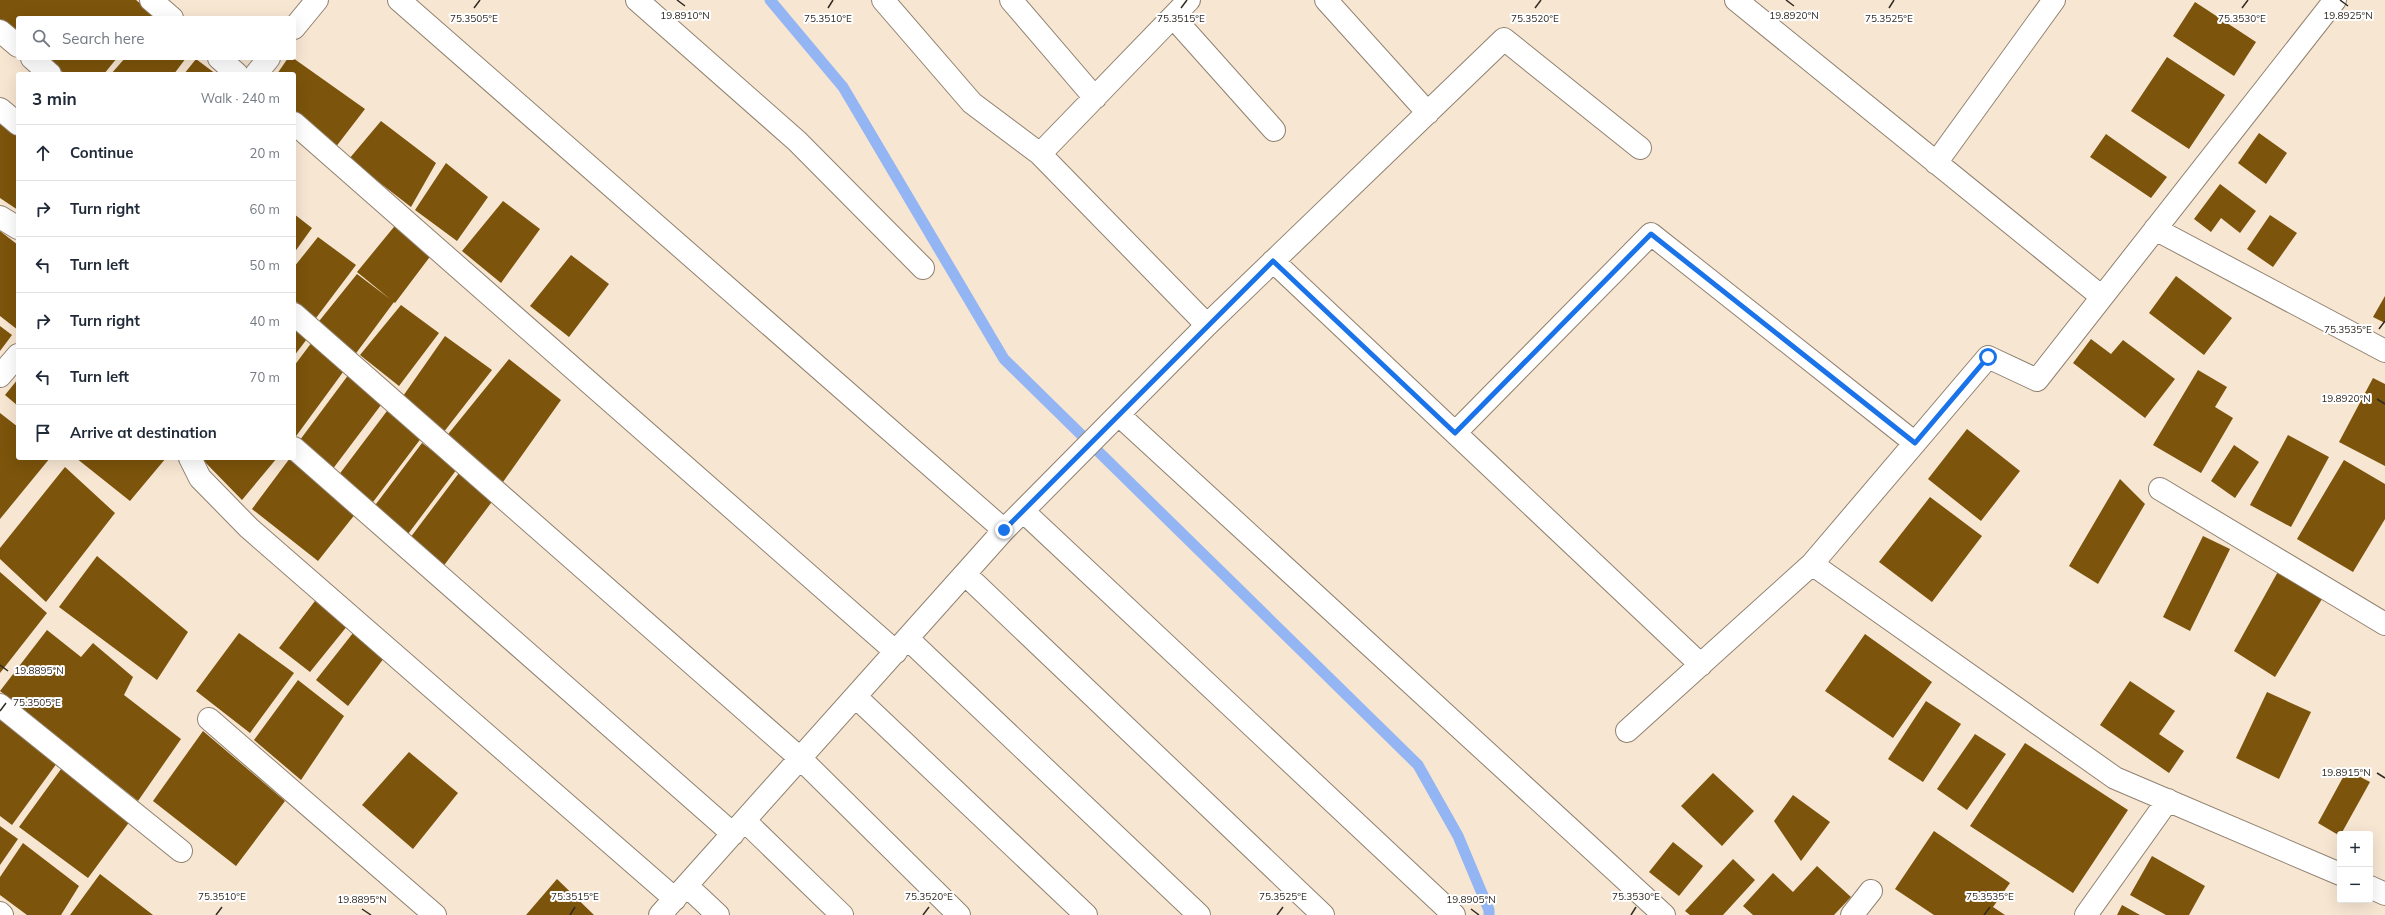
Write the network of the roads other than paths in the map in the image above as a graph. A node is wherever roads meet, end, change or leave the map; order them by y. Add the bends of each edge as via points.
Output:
1 (151, 0) edge
2 (317, 0) edge
3 (399, 0) edge
4 (637, 0) edge
5 (883, 0) edge
6 (1011, 0) edge
7 (1189, 0) edge
8 (1326, 0) edge
9 (1736, 0) edge
10 (2054, 0) edge
11 (2334, 0) edge
12 (170, 16) edge
13 (1173, 17) junction
14 (296, 26) edge
15 (0, 31) edge
16 (16, 44) edge
17 (34, 60) edge
18 (221, 60) edge
19 (267, 60) edge
20 (48, 72) edge
21 (235, 72) edge
22 (258, 72) edge
23 (1095, 98) junction
24 (0, 110) edge
25 (1428, 113) junction
26 (16, 122) edge
27 (296, 125) edge
28 (1274, 130) dead end
29 (1640, 148) dead end
30 (1040, 154) junction
31 (1936, 163) junction
32 (0, 217) edge
33 (16, 227) edge
34 (2155, 230) junction
35 (1273, 261) junction
36 (922, 268) dead end
37 (2102, 297) junction
38 (296, 316) edge
39 (1208, 325) junction
40 (2385, 351) edge
41 (16, 357) edge
42 (0, 376) edge
43 (1115, 421) junction
44 (1455, 433) junction
45 (1915, 443) junction
46 (296, 450) edge
47 (191, 460) edge
48 (2160, 489) dead end
49 (1023, 511) junction
50 (1004, 530) junction
51 (1812, 564) junction
52 (966, 574) junction
53 (2385, 624) edge
54 (902, 646) junction
55 (1701, 665) junction
56 (856, 697) junction
57 (0, 705) edge
58 (209, 719) dead end
59 (1627, 731) dead end
60 (801, 759) junction
61 (2168, 800) junction
62 (739, 827) junction
63 (181, 851) dead end
64 (2337, 873) edge
65 (2373, 888) edge
66 (1871, 891) dead end
67 (681, 892) junction
68 (2385, 894) edge
69 (435, 915) edge
70 (660, 915) edge
71 (718, 915) edge
72 (842, 915) edge
73 (959, 915) edge
74 (1086, 915) edge
75 (1199, 915) edge
76 (1323, 915) edge
77 (1454, 915) edge
78 (1664, 915) edge
79 (1852, 915) edge
80 (2086, 915) edge

1 - 12 street
2 - 14 street
3 - 50 street
4 - 36 street via 797,141
5 - 30 street via 972,102
6 - 23 street
7 - 13 street
8 - 25 street
9 - 31 street
10 - 31 street
11 - 34 street
13 - 23 street
13 - 28 street
15 - 16 street
17 - 20 street
18 - 21 street
19 - 22 street
23 - 30 street
24 - 26 street
25 - 29 street via 1504,39
25 - 35 street
27 - 54 street
30 - 39 street
31 - 37 street
32 - 33 street
34 - 37 street
34 - 40 street
35 - 39 street
35 - 44 street
37 - 45 street via 2037,380 1988,357
38 - 60 street
39 - 43 street
41 - 42 street
43 - 49 street
43 - 78 street
44 - 45 street via 1651,234
44 - 55 street
45 - 51 street
46 - 62 street
47 - 67 street via 200,478 249,528
48 - 53 street
49 - 50 street
49 - 77 street
50 - 52 street
51 - 55 street
51 - 61 street via 2114,778
52 - 54 street
52 - 76 street
54 - 56 street
54 - 75 street
55 - 59 street
56 - 60 street
56 - 74 street
57 - 63 street
58 - 69 street
60 - 62 street
60 - 73 street
61 - 64 street
61 - 80 street
62 - 67 street
62 - 72 street
65 - 68 street
66 - 79 street
67 - 70 street
67 - 71 street

